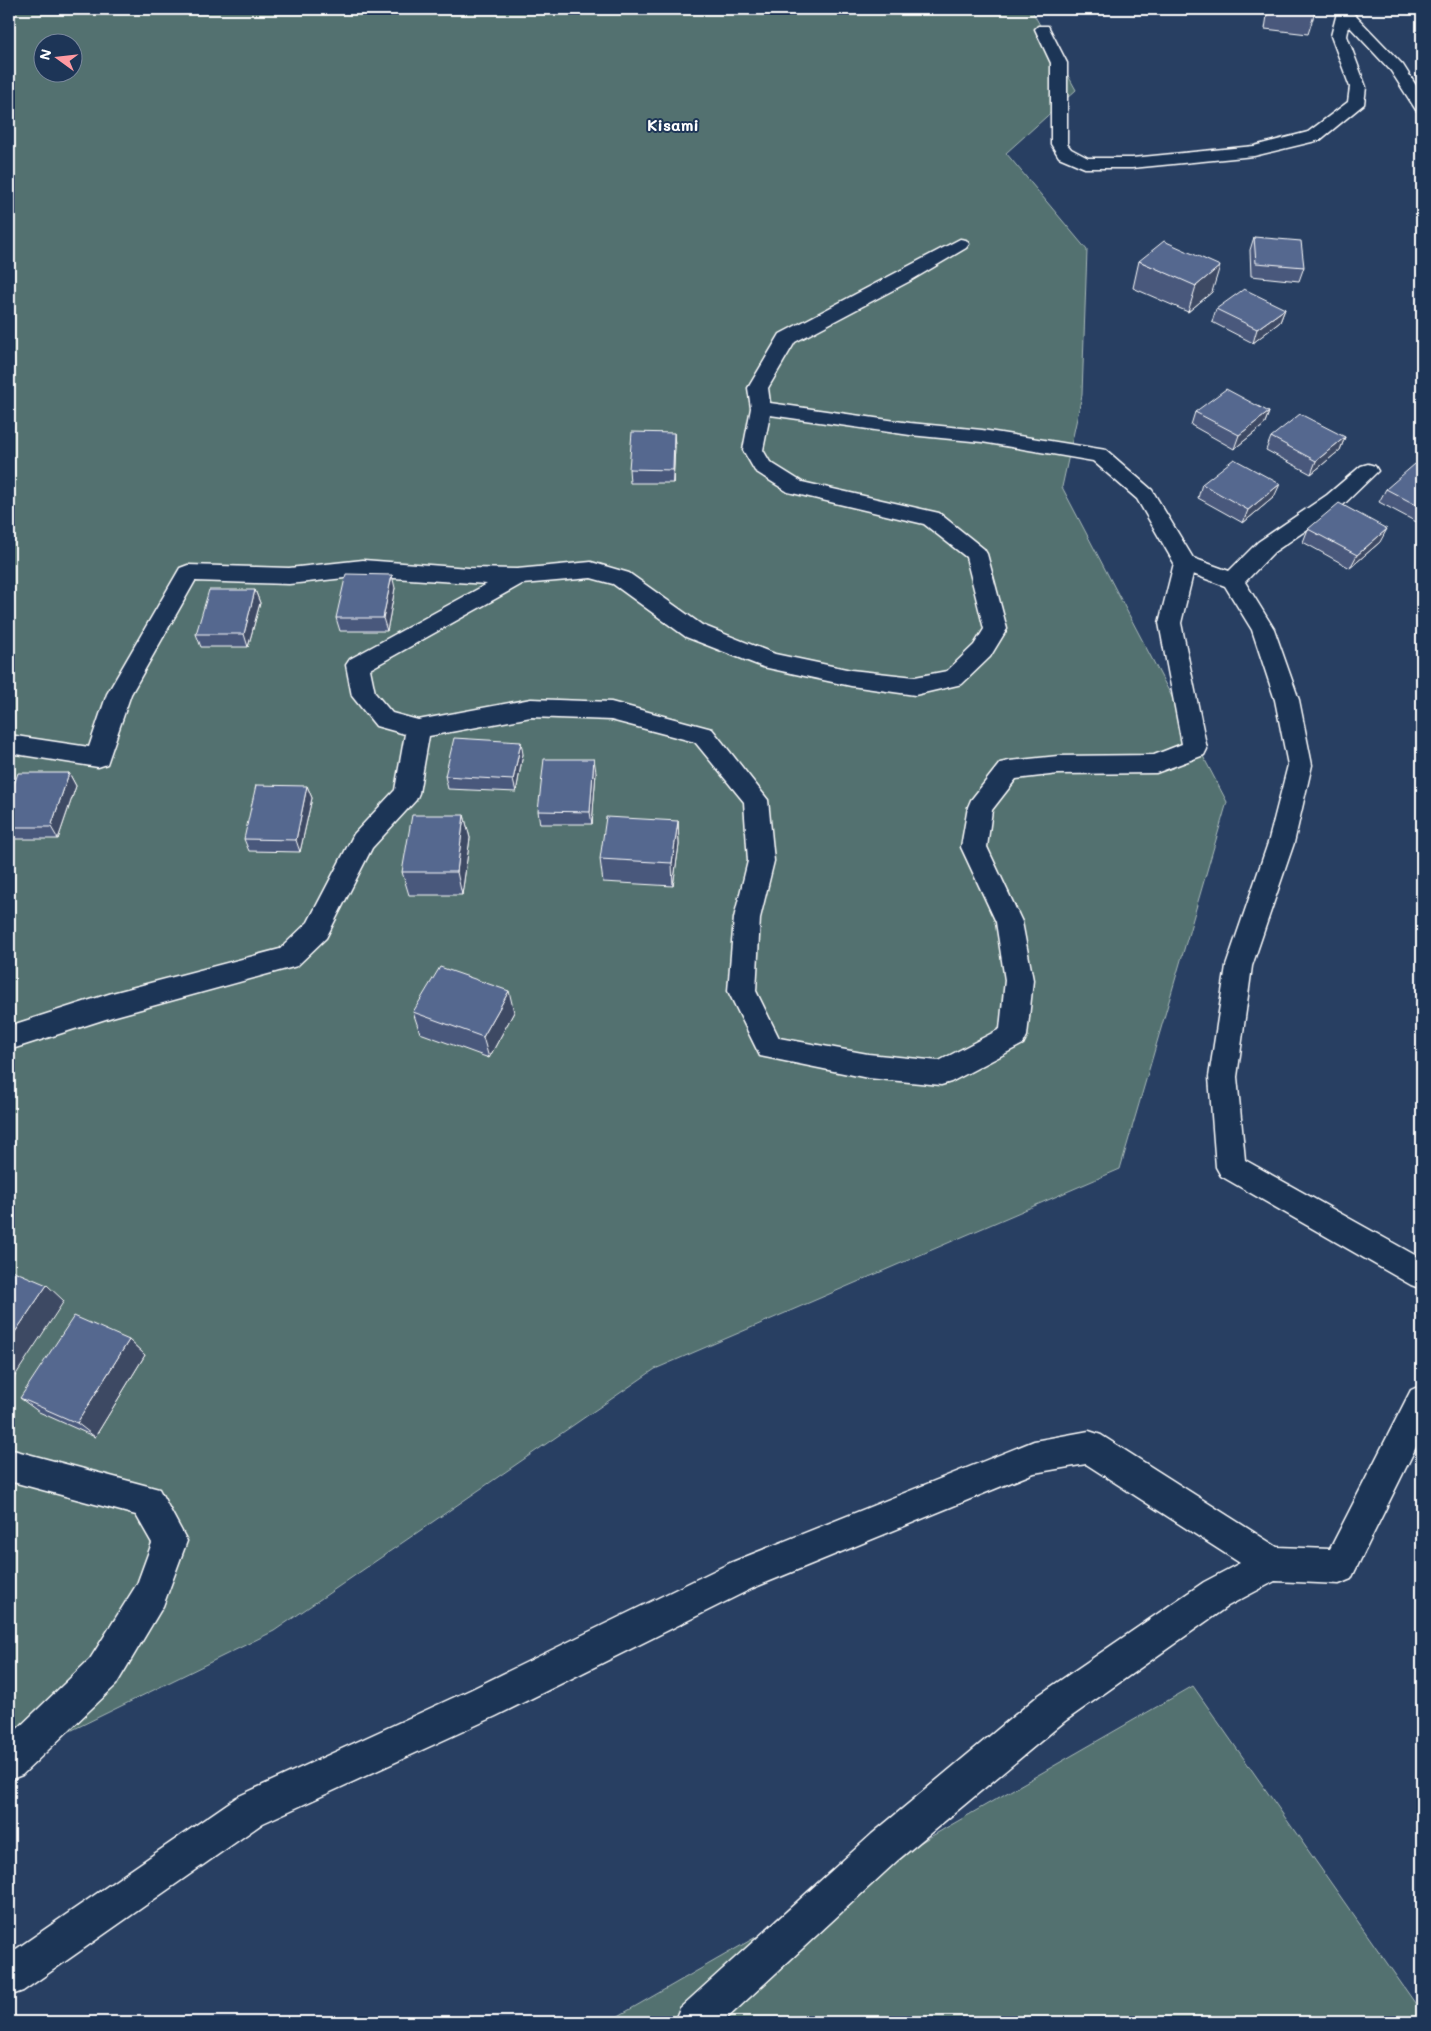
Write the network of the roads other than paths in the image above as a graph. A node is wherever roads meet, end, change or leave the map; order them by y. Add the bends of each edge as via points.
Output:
1 (1344, 10) edge
2 (1043, 29) dead end
3 (1422, 107) edge
4 (960, 244) dead end
5 (761, 408) junction
6 (1368, 471) dead end
7 (1185, 563) junction
8 (517, 577) junction
9 (1233, 581) junction
10 (418, 728) junction
11 (9, 744) edge
12 (9, 1038) edge
13 (1422, 1275) edge
14 (1422, 1401) edge
15 (9, 1465) edge
16 (1273, 1564) junction
17 (9, 1762) edge
18 (9, 1977) edge
19 (694, 2022) edge

1 - 2 street via 1340,36 1358,86 1356,104 1337,121 1314,136 1254,151 1132,163 1085,163 1065,153 1059,144 1059,63
1 - 3 street via 1397,68
4 - 5 street via 787,338 758,388
5 - 7 street via 982,436 1099,455 1145,495
5 - 8 street via 753,450 762,466 795,487 931,518 976,554 996,629 982,651 954,678 915,686 851,678 771,661 694,631 621,578 590,570
6 - 9 street via 1336,500 1266,547
7 - 9 street
7 - 10 street via 1170,623 1196,749 1156,764 1009,770 980,808 974,847 1009,922 1019,980 1013,1036 942,1073 868,1066 770,1048 742,991 747,918 761,861 756,800 703,734 611,711 532,708
8 - 10 street via 358,665 364,696 384,720
8 - 11 street via 363,568 289,576 188,573 119,694 98,758
9 - 13 street via 1263,629 1286,700 1300,765 1281,843 1239,966 1223,1077 1231,1167
10 - 12 street via 407,793 363,841 317,930 288,958 112,1005
14 - 16 street via 1339,1567
15 - 17 street via 147,1501 170,1541 152,1594 103,1672
16 - 18 street via 1089,1447 1034,1457 742,1575 483,1704 250,1810
16 - 19 street via 1216,1594 1052,1708 885,1847

